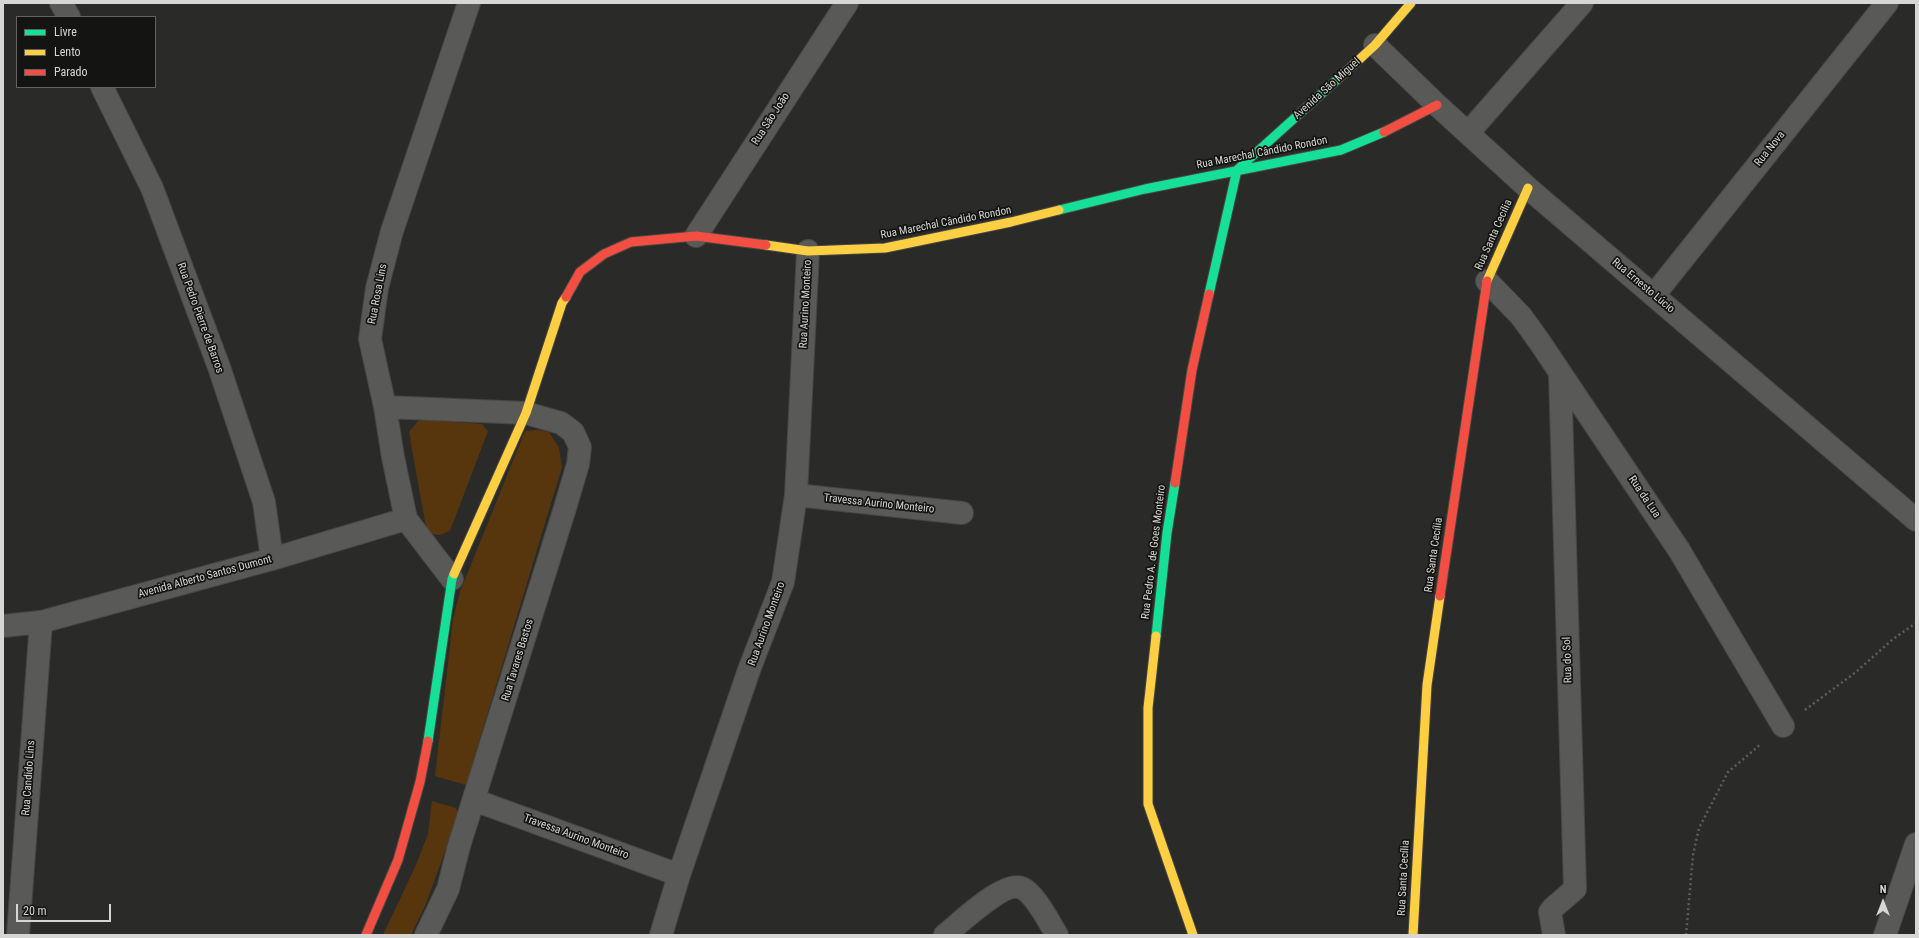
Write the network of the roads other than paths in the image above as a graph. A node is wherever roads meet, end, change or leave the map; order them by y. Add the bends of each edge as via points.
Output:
1 (61, 3) edge
2 (469, 3) edge
3 (846, 3) edge
4 (1411, 3) edge
5 (1582, 3) edge
6 (1887, 3) edge
7 (68, 16) edge
8 (1375, 45) junction
9 (102, 88) edge
10 (1436, 105) junction
11 (1468, 133) junction
12 (1237, 170) junction
13 (1528, 188) junction
14 (696, 236) junction
15 (808, 251) junction
16 (1487, 281) junction
17 (1654, 295) junction
18 (1560, 374) junction
19 (385, 407) junction
20 (526, 414) junction
21 (796, 495) junction
22 (962, 513) dead end
23 (406, 519) junction
24 (1916, 520) edge
25 (272, 559) junction
26 (452, 579) junction
27 (41, 622) junction
28 (3, 626) edge
29 (1783, 726) road end
30 (474, 800) junction
31 (1916, 844) edge
32 (679, 874) junction
33 (18, 935) edge
34 (366, 935) edge
35 (426, 935) edge
36 (661, 935) edge
37 (945, 935) edge
38 (1056, 935) edge
39 (1193, 935) edge
40 (1413, 935) edge
41 (1554, 935) edge
42 (1885, 935) edge

1 - 7 street
2 - 19 street, Rua Rosa Lins via 392,231 377,288 370,339
3 - 14 street, Rua São João
4 - 8 street, Avenida São Miguel
5 - 11 street
6 - 17 street, Rua Nova
8 - 10 street, Rua Ernesto Lúcio
8 - 12 street, Avenida São Miguel
9 - 25 street, Rua Pedro Pierre de Barros via 152,188 219,367 264,502
10 - 11 street, Rua Ernesto Lúcio
10 - 12 street, Rua Marechal Cândido Rondon via 1388,131 1341,150
11 - 13 street, Rua Ernesto Lúcio
12 - 15 street, Rua Marechal Cândido Rondon via 885,248
12 - 39 street, Rua Pedro A. de Goes Monteiro via 1192,370 1167,533 1148,708 1148,804
13 - 16 street, Rua Santa Cecília
13 - 17 street, Rua Ernesto Lúcio
14 - 15 street, Rua Marechal Cândido Rondon
14 - 20 street, Rua Marechal Cândido Rondon via 631,242 604,254 580,272 562,303
15 - 21 street, Rua Aurino Monteiro
16 - 18 street, Rua da Lua via 1530,327
16 - 40 street, Rua Santa Cecília via 1427,684
17 - 24 street, Rua Ernesto Lúcio
18 - 29 street, Rua da Lua via 1680,550
18 - 41 street, Rua do Sol via 1575,889 1550,912
19 - 20 street, Rua Tavares Bastos
19 - 23 street, Rua Rosa Lins
20 - 26 street
20 - 30 street, Rua Tavares Bastos via 561,424 573,432 580,447 578,464
21 - 22 street, Travessa Aurino Monteiro
21 - 32 street, Rua Aurino Monteiro via 783,582 749,670
23 - 25 street, Avenida Alberto Santos Dumont
23 - 26 street, Rua Rosa Lins
25 - 27 street, Avenida Alberto Santos Dumont
26 - 34 street via 420,782 398,860
27 - 28 street, Avenida Alberto Santos Dumont
27 - 33 street, Rua Candido Lins
30 - 32 street, Travessa Aurino Monteiro
30 - 35 street, Rua Tavares Bastos via 448,889
31 - 42 street
32 - 36 street, Rua Aurino Monteiro
37 - 38 street via 992,897 1014,886 1029,893

